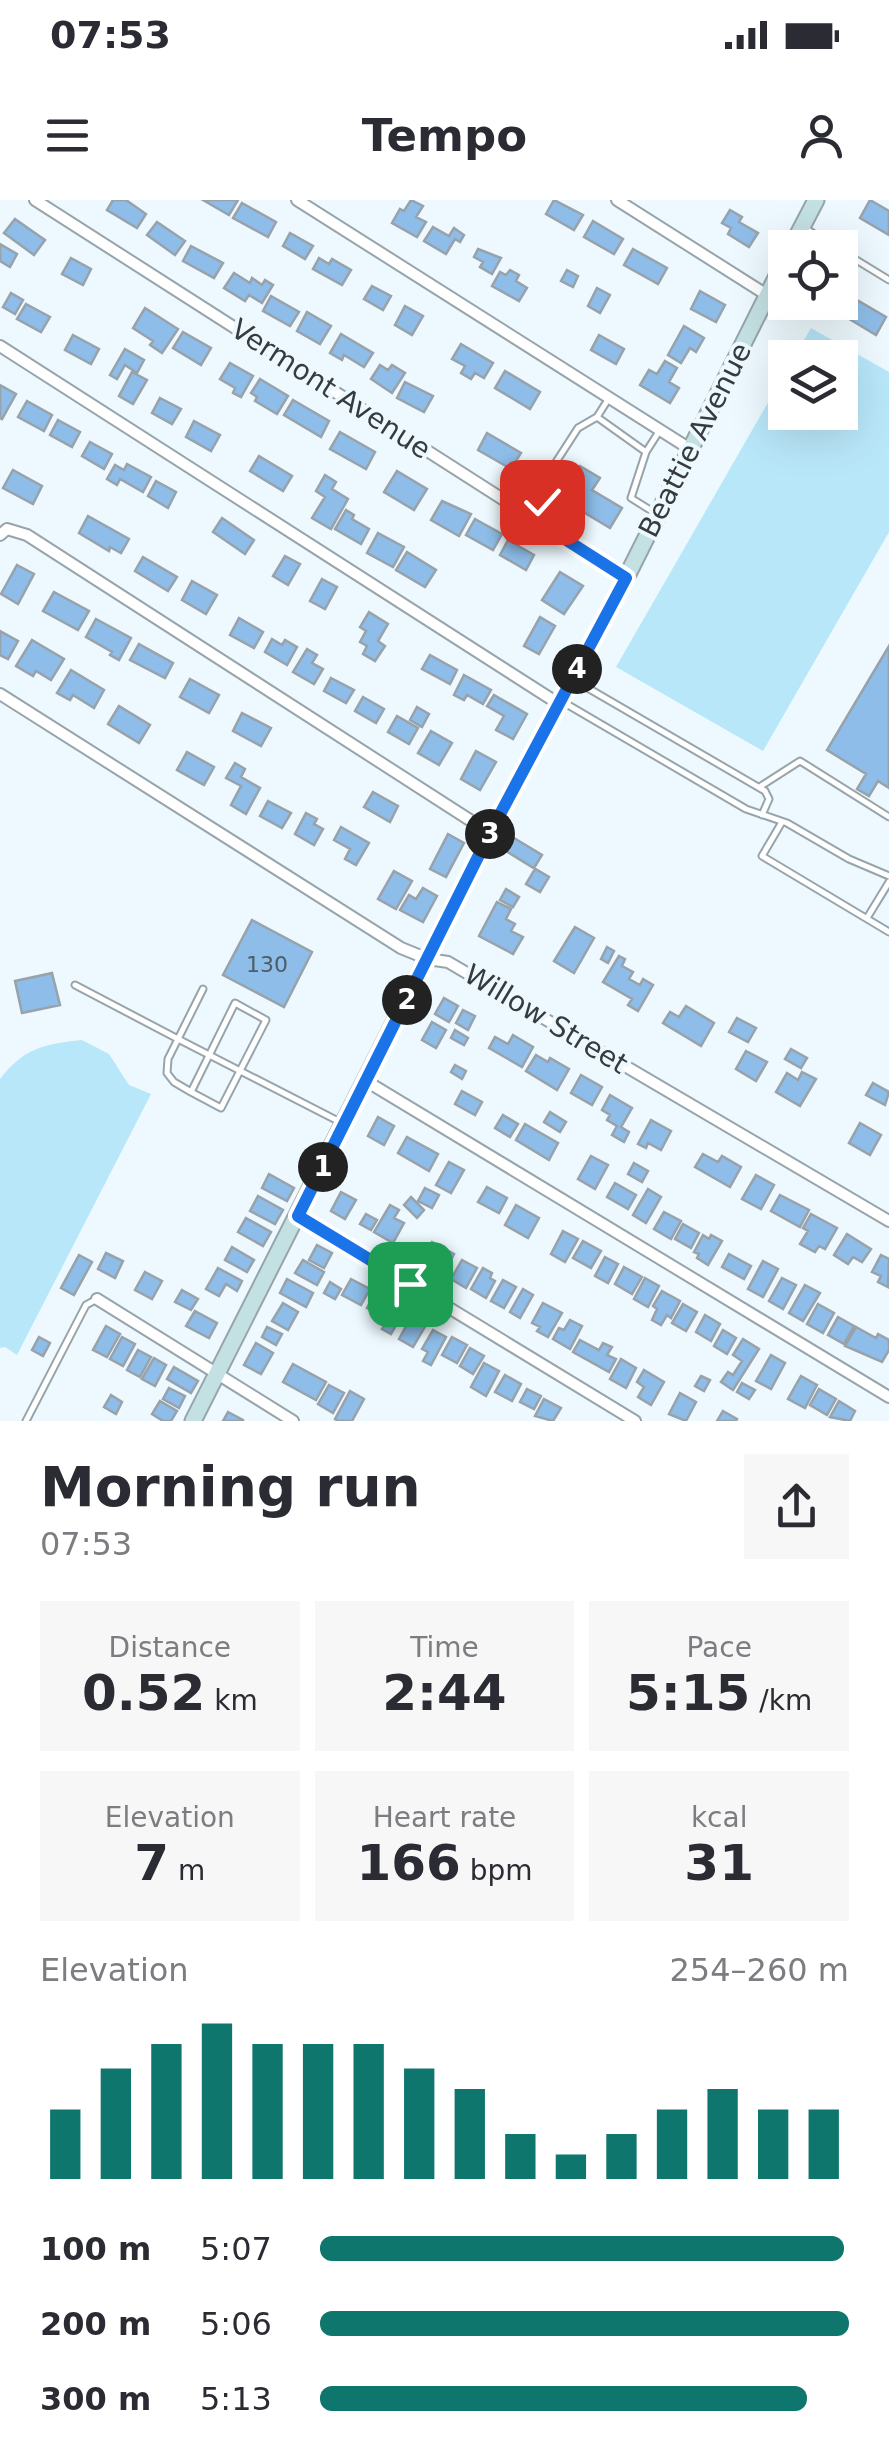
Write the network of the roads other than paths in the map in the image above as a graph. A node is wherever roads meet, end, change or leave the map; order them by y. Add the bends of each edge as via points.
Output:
1 (36, 200) edge
2 (297, 200) edge
3 (617, 200) edge
4 (816, 200) edge
5 (802, 227) junction
6 (800, 230) edge
7 (807, 230) edge
8 (858, 261) edge
9 (889, 280) edge
10 (767, 295) joint
11 (0, 346) edge
12 (609, 398) junction
13 (596, 417) junction
14 (660, 430) junction
15 (690, 450) junction
16 (646, 452) junction
17 (657, 515) junction
18 (535, 520) junction
19 (4, 532) edge
20 (626, 578) junction
21 (572, 679) junction
22 (0, 694) edge
23 (560, 702) junction
24 (759, 787) junction
25 (762, 815) junction
26 (889, 817) edge
27 (782, 821) junction
28 (490, 833) junction
29 (889, 879) edge
30 (867, 918) junction
31 (889, 932) edge
32 (428, 958) junction
33 (75, 985) dead end
34 (203, 990) dead end
35 (178, 1039) junction
36 (210, 1055) junction
37 (240, 1071) junction
38 (366, 1081) junction
39 (191, 1092) junction
40 (344, 1124) junction
41 (298, 1216) junction
42 (889, 1222) edge
43 (97, 1299) joint
44 (217, 1374) junction
45 (889, 1398) edge
46 (26, 1421) edge
47 (193, 1421) edge
48 (293, 1421) edge
49 (636, 1421) edge

1 - 18 street, Vermont Avenue
2 - 12 street
3 - 10 street
4 - 5 street
5 - 6 street
5 - 7 lane
8 - 9 lane
10 - 15 street, Beattie Avenue
11 - 23 street
12 - 13 lane
12 - 14 street
13 - 16 lane
13 - 18 lane via 578,428 538,490 542,502
14 - 15 street
14 - 16 lane
15 - 17 street, Beattie Avenue
16 - 17 lane via 631,498
17 - 20 street, Beattie Avenue
18 - 20 street, Vermont Avenue
19 - 28 street via 28,534
20 - 21 street, Beattie Avenue
21 - 23 street, Beattie Avenue
21 - 24 lane
22 - 32 street, Willow Street via 401,948
23 - 25 lane
23 - 28 street, Beattie Avenue
24 - 25 lane via 769,799
24 - 26 lane via 800,761
25 - 27 lane
27 - 29 lane
27 - 30 lane via 762,856
28 - 32 street, Beattie Avenue
29 - 30 lane
30 - 31 lane
32 - 38 street, Beattie Avenue
32 - 42 street, Willow Street via 448,962
33 - 35 lane
34 - 35 lane
35 - 36 lane
35 - 39 lane via 166,1072
36 - 37 lane
36 - 37 lane via 235,1003 266,1020
36 - 39 lane
37 - 39 lane via 221,1108
37 - 40 lane
38 - 40 street, Beattie Avenue
38 - 45 street
40 - 41 street, Beattie Avenue
41 - 44 street, Beattie Avenue
41 - 49 street
43 - 44 street
43 - 46 lane via 86,1305
44 - 47 street, Beattie Avenue
44 - 48 street

